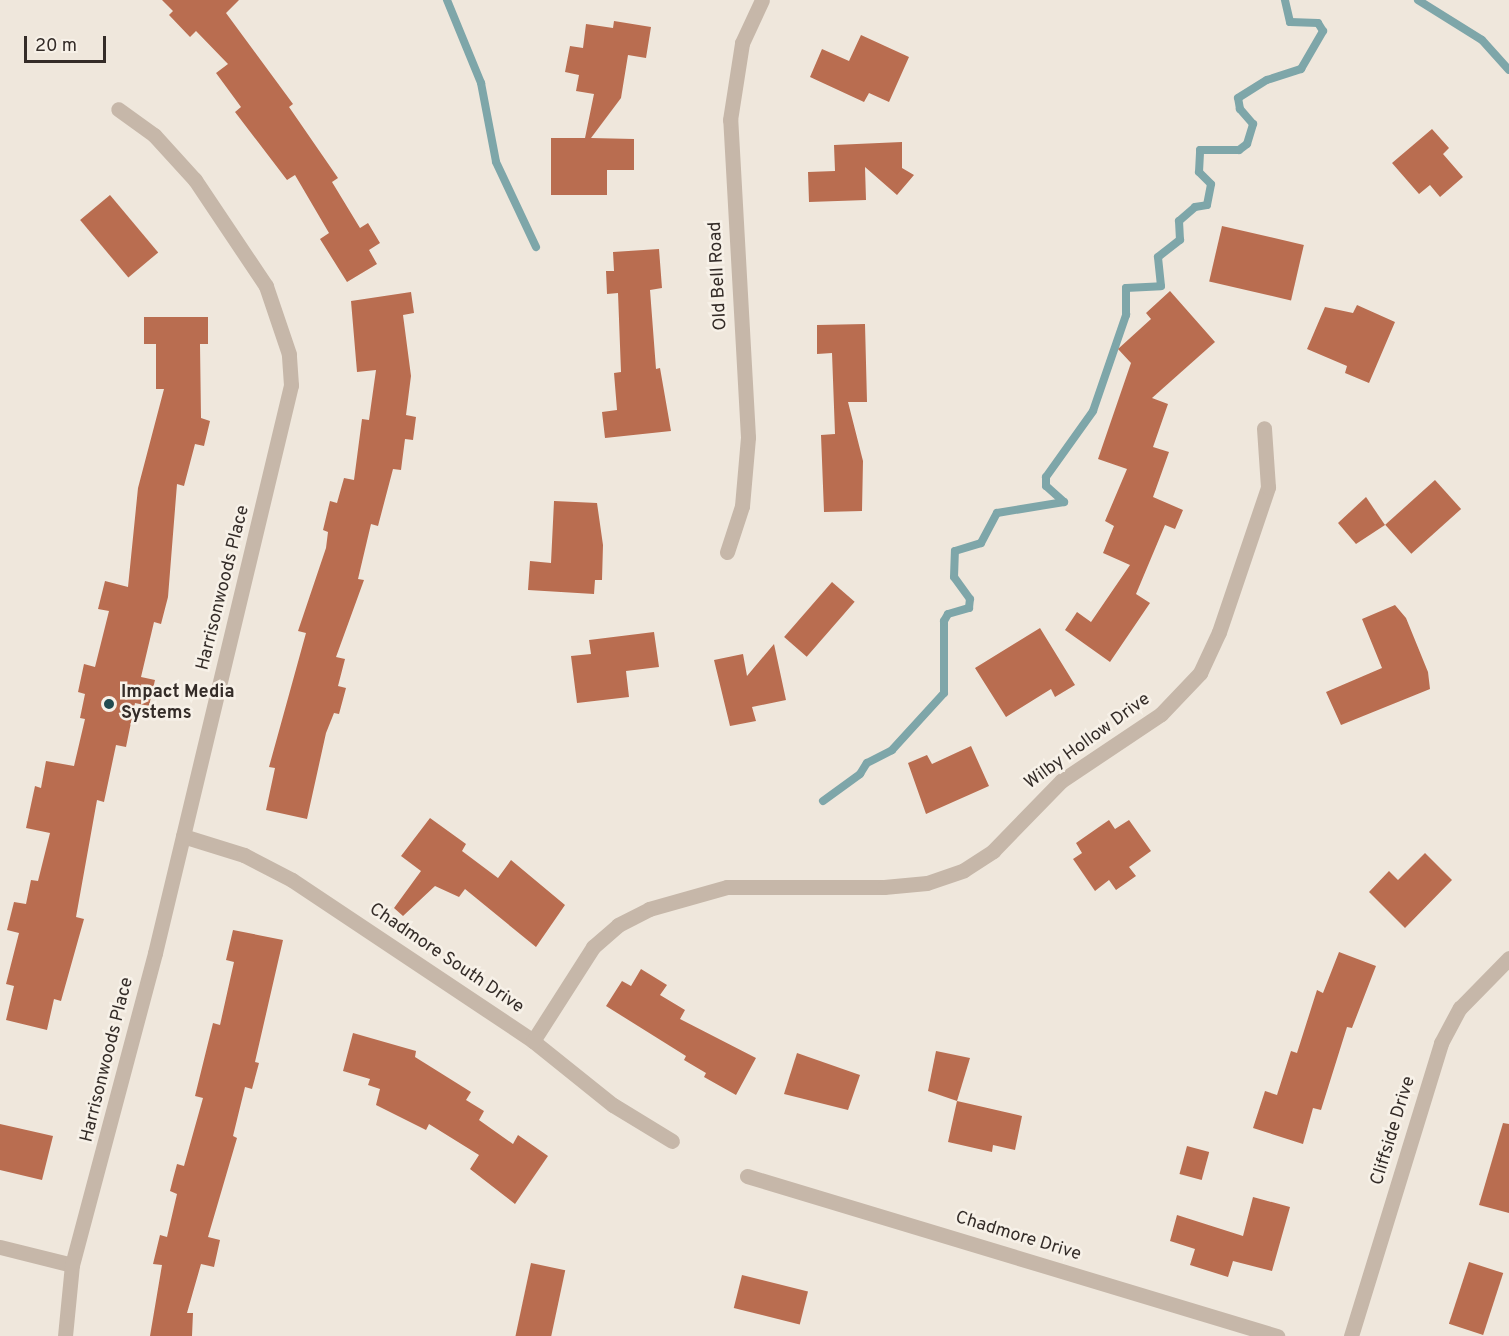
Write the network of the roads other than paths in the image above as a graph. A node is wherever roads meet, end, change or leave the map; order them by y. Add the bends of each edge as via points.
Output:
1 (762, 0) edge
2 (118, 109) dead end
3 (1264, 428) dead end
4 (727, 552) dead end
5 (183, 836) junction
6 (1509, 958) edge
7 (533, 1041) junction
8 (672, 1141) dead end
9 (747, 1176) dead end
10 (0, 1247) edge
11 (72, 1265) junction
12 (65, 1336) edge
13 (1277, 1336) edge
14 (1350, 1336) edge

1 - 4 street, Old Bell Road via 742,43 730,120 748,437 742,506
2 - 5 street, Harrisonwoods Place via 154,135 195,180 266,286 289,354 291,385 263,514
3 - 7 street, Wilby Hollow Drive via 1268,487 1250,548 1200,673 1161,714 1061,782 993,851 964,870 927,883 884,887 727,888 649,909 618,925 593,946
5 - 7 street, Chadmore South Drive via 244,855 292,880
5 - 11 street, Harrisonwoods Place
6 - 14 street, Cliffside Drive via 1460,1008 1441,1043
7 - 8 street, Chadmore South Drive via 613,1105
9 - 13 street, Chadmore Drive
10 - 11 street
11 - 12 street, Harrisonwoods Place

